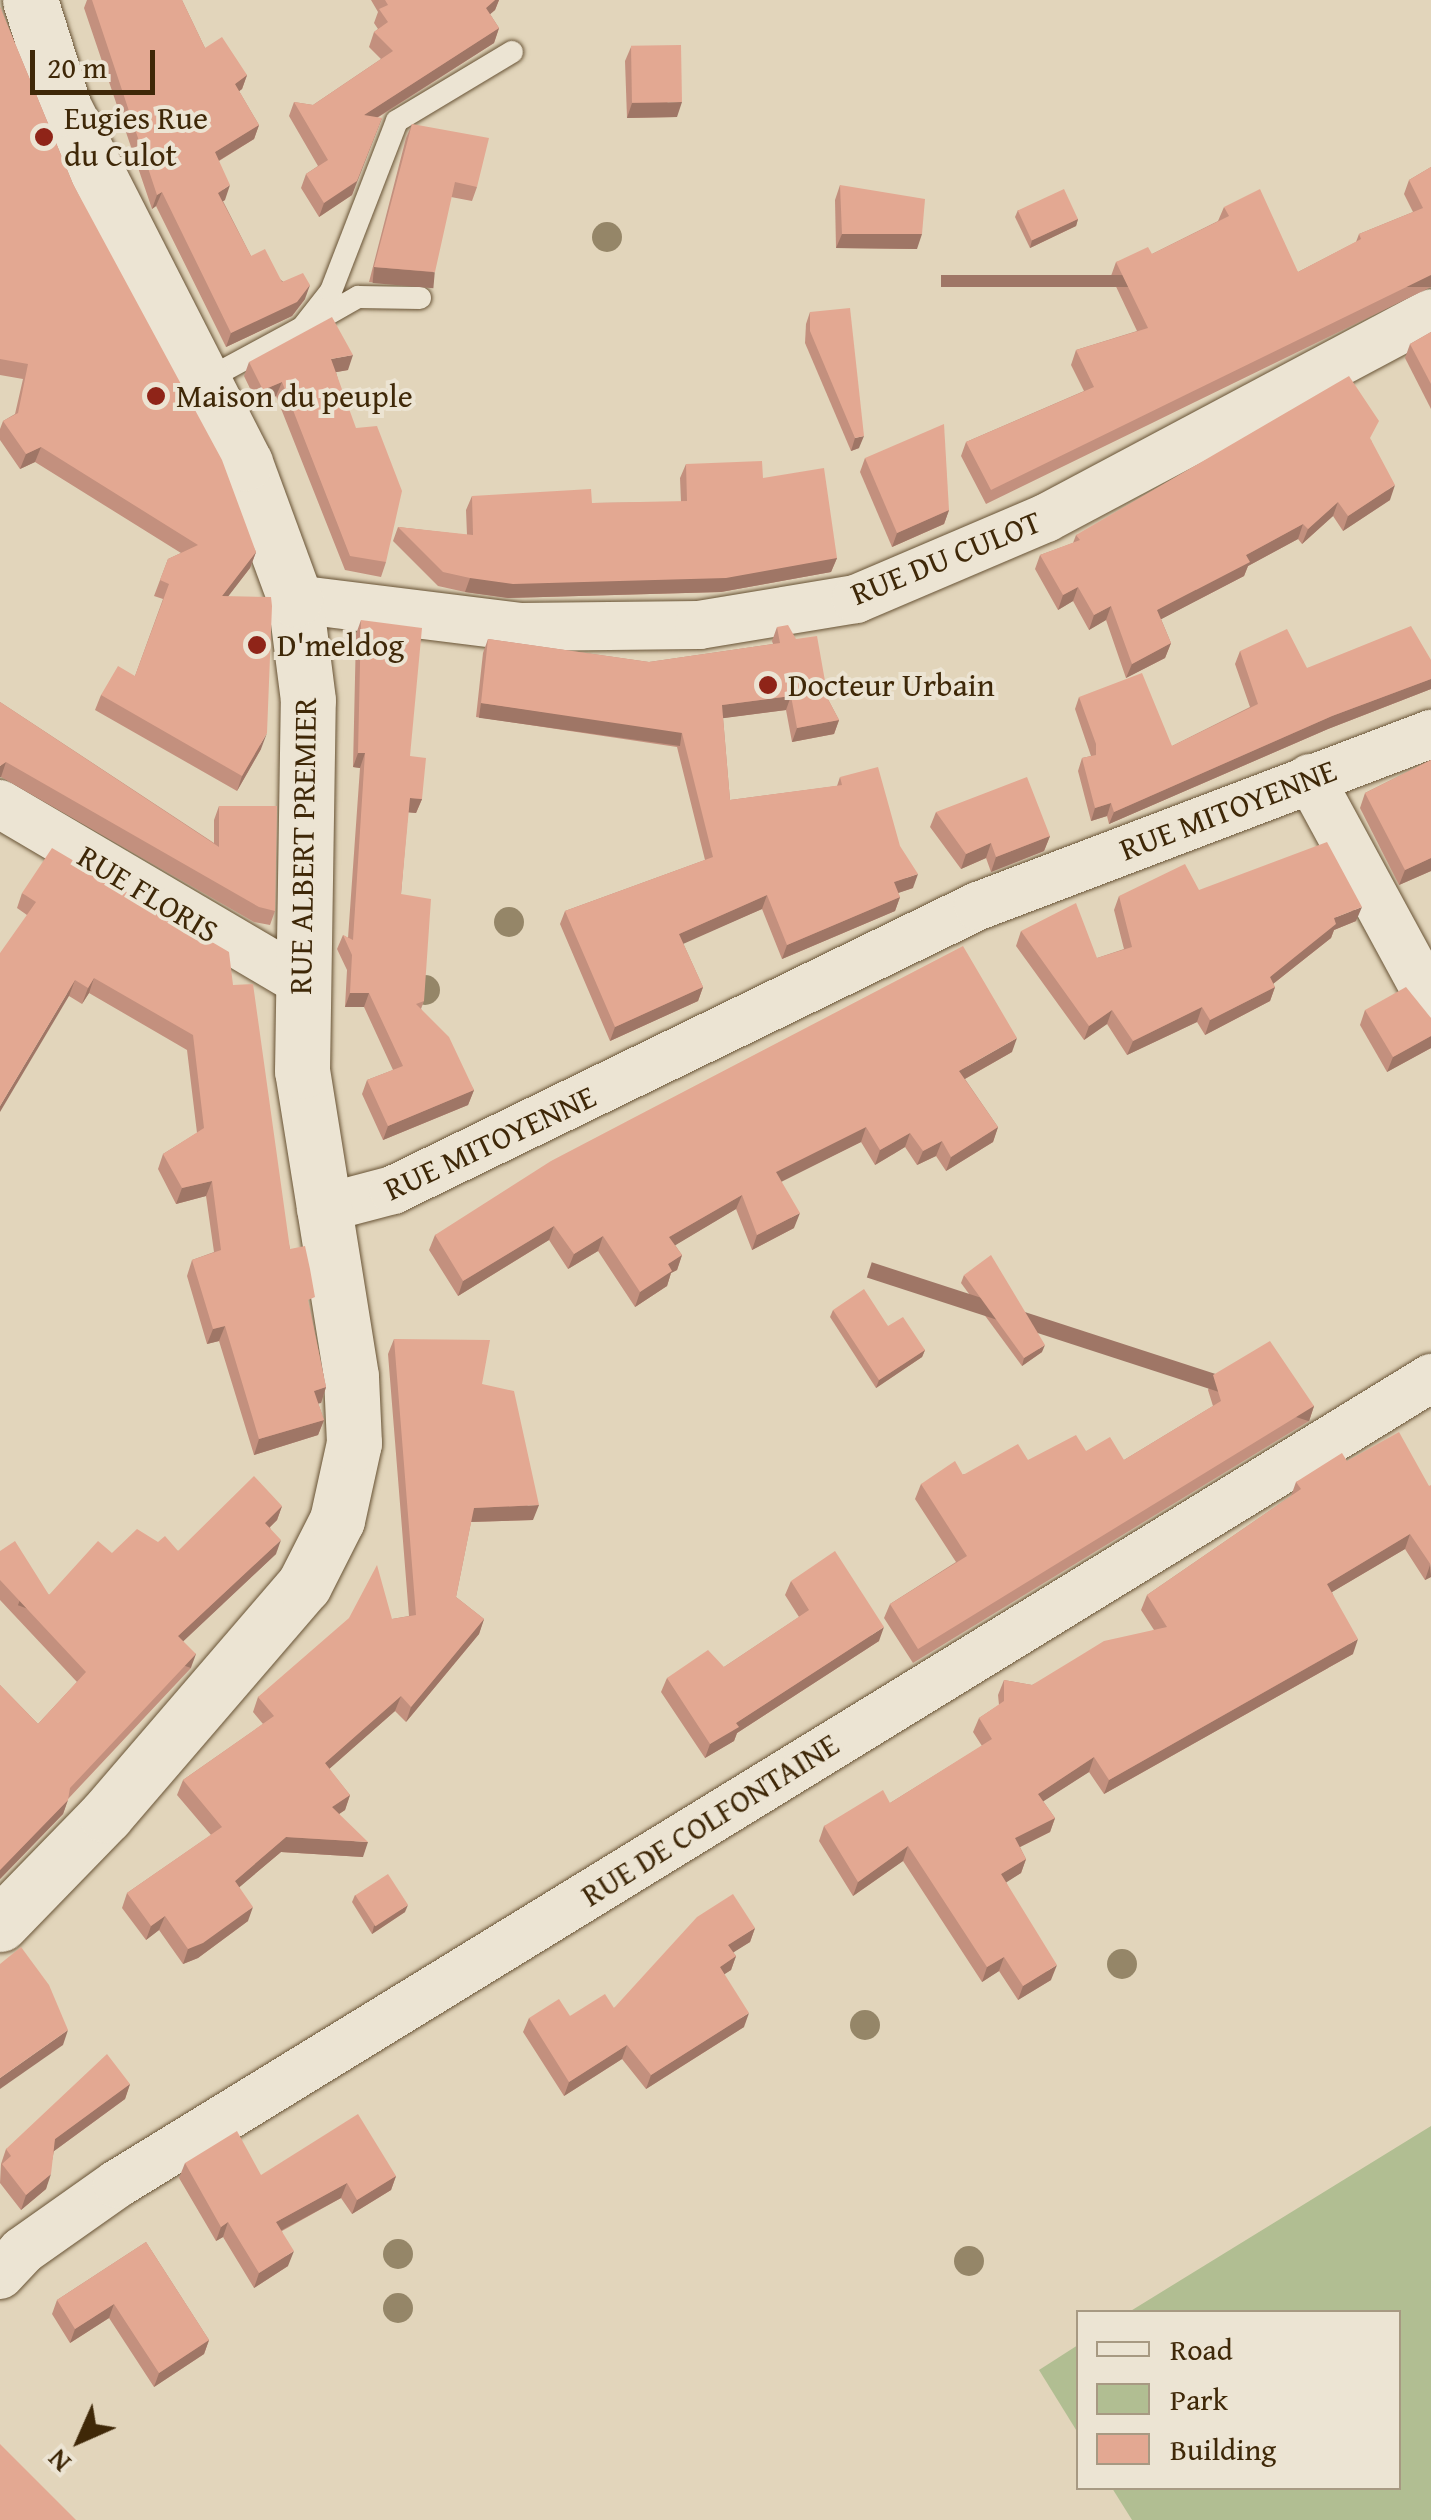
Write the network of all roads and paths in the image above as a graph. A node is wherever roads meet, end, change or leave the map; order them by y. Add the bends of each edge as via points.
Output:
1 (30, 0) edge
2 (512, 52) dead end
3 (420, 298) dead end
4 (1431, 313) edge
5 (302, 328) junction
6 (202, 382) junction
7 (295, 599) junction
8 (1431, 734) edge
9 (1310, 778) junction
10 (0, 804) edge
11 (299, 980) junction
12 (1431, 1001) edge
13 (321, 1209) junction
14 (1431, 1378) edge
15 (0, 1924) edge
16 (0, 2275) edge

1 - 6 street, RUE ALBERT PREMIER via 64,108
2 - 5 lane via 397,122 332,291
3 - 5 lane via 358,297
4 - 7 street, RUE DU CULOT via 1046,518 856,598 699,626 520,627
5 - 6 lane
6 - 7 street, RUE ALBERT PREMIER via 270,516
7 - 11 street, RUE ALBERT PREMIER via 308,700
8 - 9 street, RUE MITOYENNE
9 - 12 street
9 - 13 street, RUE MITOYENNE via 978,906 393,1190
10 - 11 street, RUE FLORIS
11 - 13 street, RUE ALBERT PREMIER via 308,1133
13 - 15 street via 354,1409 350,1471 330,1540 304,1585 252,1649 52,1875
14 - 16 street, RUE DE COLFONTAINE via 117,2184

